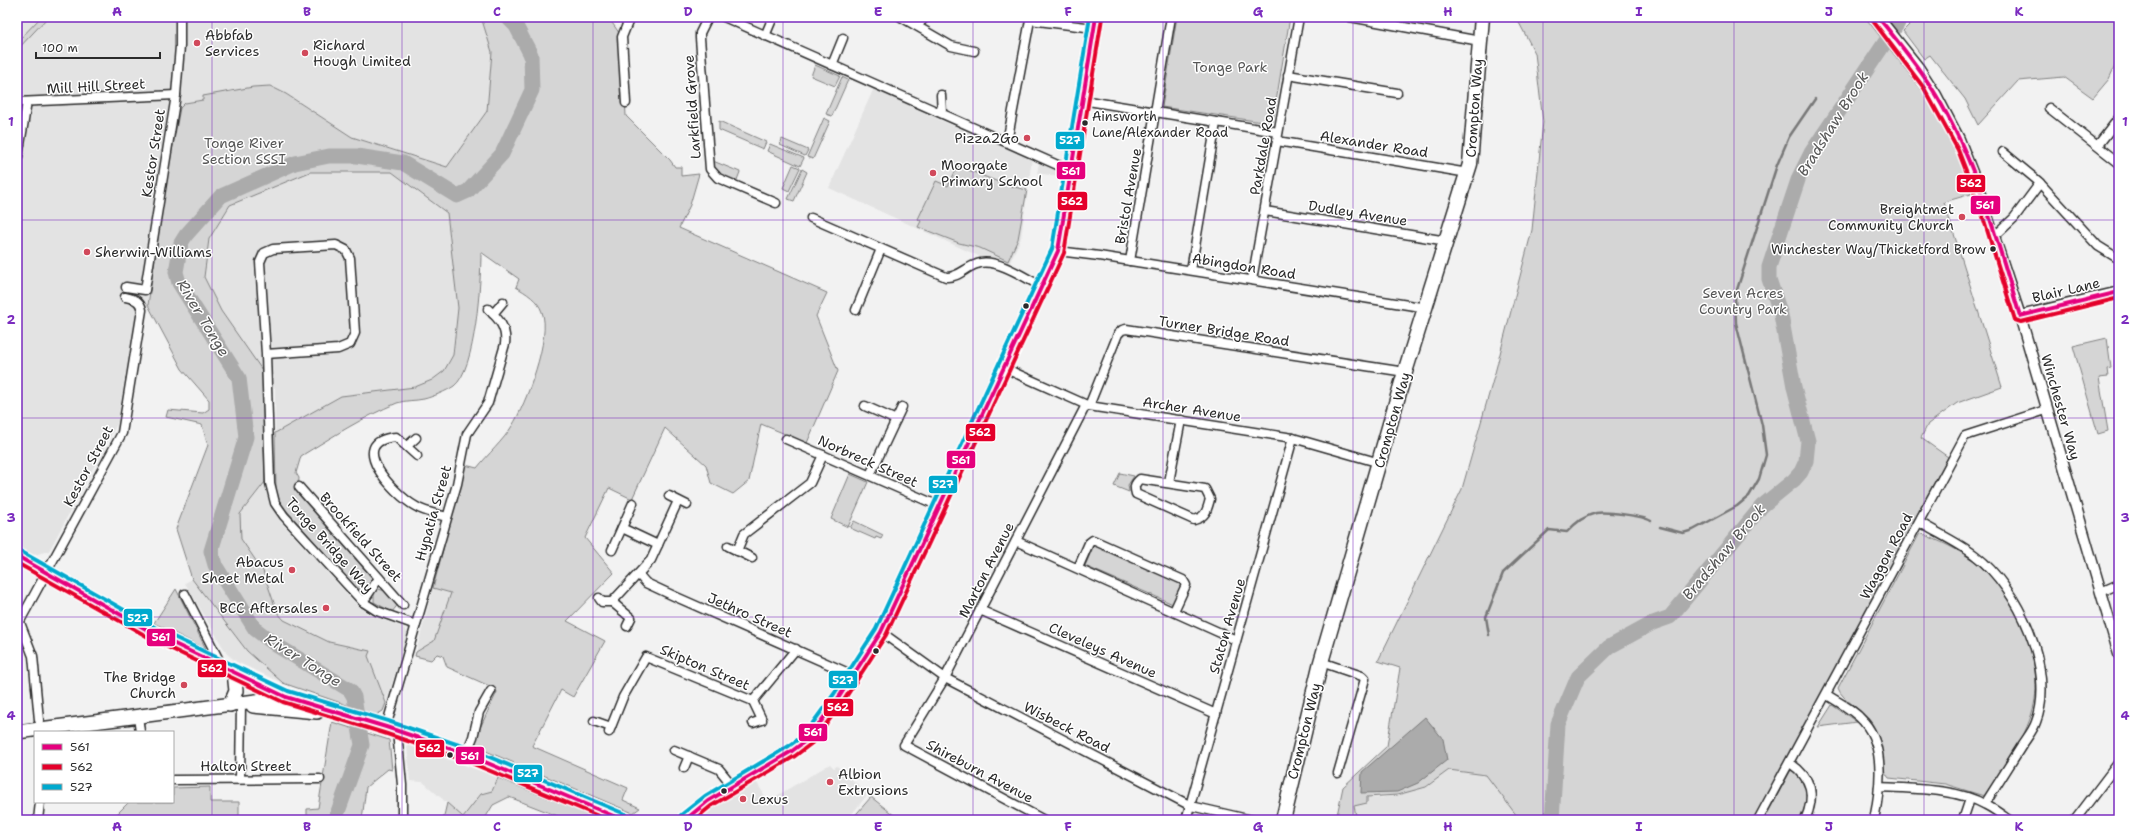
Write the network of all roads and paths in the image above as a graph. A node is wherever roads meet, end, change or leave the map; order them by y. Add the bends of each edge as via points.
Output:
1 (180, 17) edge
2 (630, 17) edge
3 (708, 17) edge
4 (724, 17) edge
5 (773, 17) edge
6 (901, 17) edge
7 (925, 17) edge
8 (1171, 17) edge
9 (1299, 17) edge
10 (1350, 17) edge
11 (1482, 17) edge
12 (1878, 17) edge
13 (1095, 22) edge
14 (917, 26) junction
15 (765, 36) junction
16 (843, 38) dead end
17 (1480, 41) junction
18 (974, 51) dead end
19 (832, 65) junction
20 (1288, 75) junction
21 (635, 88) dead end
22 (626, 89) junction
23 (1397, 93) dead end
24 (941, 95) dead end
25 (176, 96) junction
26 (1082, 100) junction
27 (17, 102) edge
28 (27, 102) junction
29 (626, 103) dead end
30 (2049, 108) dead end
31 (1156, 112) junction
32 (942, 113) junction
33 (2119, 118) edge
34 (1216, 123) junction
35 (1278, 132) junction
36 (1007, 142) junction
37 (1277, 142) junction
38 (2098, 145) junction
39 (2003, 152) dead end
40 (17, 163) edge
41 (2119, 163) edge
42 (1071, 171) junction
43 (1468, 173) junction
44 (2040, 184) junction
45 (776, 203) dead end
46 (1265, 211) junction
47 (811, 218) dead end
48 (1995, 236) junction
49 (1447, 241) junction
50 (881, 249) junction
51 (1058, 251) junction
52 (2119, 259) edge
53 (1130, 261) junction
54 (1191, 270) junction
55 (1252, 280) junction
56 (126, 287) dead end
57 (1042, 287) junction
58 (2119, 292) edge
59 (125, 297) dead end
60 (503, 302) dead end
61 (1426, 308) junction
62 (856, 310) dead end
63 (2020, 316) junction
64 (266, 354) junction
65 (1004, 368) junction
66 (1405, 372) junction
67 (1087, 405) junction
68 (864, 406) dead end
69 (902, 407) dead end
70 (2046, 410) junction
71 (896, 420) junction
72 (1181, 420) junction
73 (416, 438) dead end
74 (1293, 438) junction
75 (786, 439) dead end
76 (407, 446) junction
77 (823, 455) junction
78 (416, 456) dead end
79 (1380, 464) junction
80 (870, 475) junction
81 (1169, 482) junction
82 (299, 487) dead end
83 (669, 496) dead end
84 (678, 501) junction
85 (633, 503) dead end
86 (687, 505) dead end
87 (939, 506) junction
88 (447, 517) junction
89 (1919, 522) junction
90 (622, 528) junction
91 (1016, 541) junction
92 (658, 545) junction
93 (728, 546) dead end
94 (612, 550) dead end
95 (737, 551) junction
96 (17, 556) edge
97 (752, 558) dead end
98 (1078, 568) junction
99 (46, 573) junction
100 (638, 576) junction
101 (379, 578) junction
102 (2119, 584) edge
103 (2101, 592) junction
104 (185, 594) dead end
105 (599, 598) dead end
106 (363, 602) junction
107 (612, 602) junction
108 (403, 605) dead end
109 (980, 610) junction
110 (1174, 611) junction
111 (19, 618) edge
112 (416, 625) junction
113 (627, 626) dead end
114 (881, 632) junction
115 (1236, 640) junction
116 (796, 649) junction
117 (2119, 654) edge
118 (1321, 662) junction
119 (222, 666) junction
120 (234, 672) junction
121 (853, 675) junction
122 (944, 678) junction
123 (492, 691) dead end
124 (1827, 695) junction
125 (286, 697) junction
126 (753, 701) junction
127 (235, 704) junction
128 (1216, 714) junction
129 (346, 715) junction
130 (138, 716) junction
131 (594, 721) dead end
132 (753, 723) dead end
133 (39, 727) edge
134 (391, 729) junction
135 (140, 731) edge
136 (17, 732) edge
137 (904, 745) joint
138 (674, 750) dead end
139 (466, 754) junction
140 (689, 756) junction
141 (2119, 762) edge
142 (1790, 763) junction
143 (684, 768) dead end
144 (1338, 773) dead end
145 (240, 779) junction
146 (320, 779) dead end
147 (174, 780) edge
148 (732, 785) junction
149 (1879, 787) junction
150 (1970, 799) junction
151 (40, 803) edge
152 (1985, 804) junction
153 (1190, 806) junction
154 (687, 819) edge
155 (38, 820) edge
156 (402, 820) edge
157 (623, 820) edge
158 (1044, 820) edge
159 (1186, 820) edge
160 (1252, 820) edge
161 (1283, 820) edge
162 (1758, 820) edge
163 (1805, 820) edge
164 (1874, 820) edge
165 (1963, 820) edge
166 (2009, 820) edge
167 (2075, 820) edge

1 - 25 street via 181,39
2 - 22 street via 622,37
3 - 45 street, Larkfield Grove via 700,38 710,169 718,178
4 - 15 street
5 - 15 street
6 - 14 street
7 - 14 street
8 - 31 street, Bristol Avenue
9 - 20 street, Parkdale Road
10 - 17 street
11 - 17 highway, Crompton Way
12 - 48 street, Winchester Way via 1936,96 1959,139
13 - 26 main road
13 - 36 street via 1033,19 1029,22
14 - 18 street via 950,46 962,45
15 - 19 street
16 - 19 street
17 - 43 highway, Crompton Way
19 - 32 street
20 - 23 street
20 - 35 street, Parkdale Road
21 - 22 street
22 - 29 street
24 - 32 street
25 - 28 street, Mill Hill Street
25 - 56 street, Kestor Street via 145,290
26 - 31 street
26 - 42 main road
27 - 28 street, Mill Hill Street
28 - 40 street
30 - 38 street
31 - 34 street
31 - 53 street, Bristol Avenue
32 - 36 street
33 - 38 street
34 - 35 street
34 - 54 street
35 - 37 street, Parkdale Road
36 - 42 street
37 - 43 street, Alexander Road
37 - 46 street, Parkdale Road
38 - 41 street
39 - 44 street
42 - 51 main road
43 - 49 highway, Crompton Way
44 - 48 street via 2014,218
44 - 52 street via 2098,246
46 - 49 street, Dudley Avenue
46 - 55 street, Parkdale Road
47 - 50 street
48 - 63 street, Winchester Way
49 - 61 highway, Crompton Way
50 - 57 street via 904,254 946,277 954,276 977,263 990,262
50 - 62 street
51 - 53 street, Abingdon Road
51 - 57 main road
53 - 54 street, Abingdon Road
54 - 55 street, Abingdon Road
55 - 61 street, Abingdon Road
57 - 65 main road
58 - 63 street, Blair Lane
59 - 99 street, Kestor Street via 136,299 142,310 122,433
60 - 88 street, Hypatia Street via 490,312 504,328 505,344 488,403 467,434
61 - 66 highway, Crompton Way
63 - 70 street, Winchester Way
64 - 64 street, Tonge Bridge Way via 260,262 264,253 273,249 336,245 346,250 350,258 355,333 350,344 338,349
64 - 106 street, Tonge Bridge Way via 270,483 275,503
65 - 67 street, Archer Avenue
65 - 87 main road
66 - 67 street, Turner Bridge Road via 1126,329 1118,334
66 - 79 highway, Crompton Way
67 - 72 street, Archer Avenue
67 - 91 street, Marton Avenue
68 - 71 street
69 - 71 street
70 - 89 street, Waggon Road via 1965,436
70 - 103 street, Winchester Way
71 - 80 street
72 - 74 street, Archer Avenue
72 - 81 street
73 - 76 street
74 - 79 street, Archer Avenue
74 - 115 street, Staton Avenue
75 - 77 street, Norbreck Street
76 - 78 street
76 - 88 street via 396,437 378,442 373,452 375,466 403,497 416,507
77 - 80 street, Norbreck Street
77 - 95 street via 810,483 744,534
79 - 118 highway, Crompton Way
80 - 87 street, Norbreck Street
81 - 81 street via 1205,489 1210,499 1206,513 1194,520 1136,494 1134,488 1140,479
82 - 101 street, Brookfield Street
83 - 84 street
84 - 86 street
84 - 92 street
85 - 90 street
87 - 114 main road
88 - 112 street, Hypatia Street
89 - 124 street, Waggon Road
89 - 152 street via 1976,556 1998,577 2015,600 2037,658 2042,683 2036,723
90 - 92 street
90 - 94 street
91 - 98 street
91 - 109 street, Marton Avenue
92 - 100 street via 651,560
93 - 95 street
95 - 97 street
96 - 99 main road
98 - 110 street
98 - 110 street via 1089,543 1093,540 1184,580 1186,585
99 - 111 street, Kestor Street
99 - 119 main road via 141,627
100 - 107 street
100 - 116 street, Jethro Street via 660,590
101 - 106 street
101 - 108 street, Brookfield Street
102 - 103 street
103 - 117 street, Winchester Way
104 - 119 street
105 - 107 street via 602,602
106 - 112 street, Tonge Bridge Way via 377,611
107 - 113 street via 631,618
109 - 122 street, Marton Avenue
109 - 128 street, Cleveleys Avenue
110 - 115 street
111 - 133 street via 33,656
112 - 134 street, Hypatia Street
114 - 121 main road
114 - 122 street, Wisbeck Road
115 - 128 street, Staton Avenue
116 - 121 street, Jethro Street
116 - 126 street
118 - 144 street via 1365,679
118 - 161 highway, Crompton Way
119 - 120 main road
120 - 125 main road
120 - 127 main road
121 - 148 main road via 808,739
122 - 137 street, Marton Avenue
122 - 153 street, Wisbeck Road
123 - 139 street via 479,712
124 - 142 street, Waggon Road
124 - 149 street via 1852,710 1865,722 1877,754
125 - 127 main road
125 - 129 main road
126 - 131 street, Skipton Street via 646,657 623,697 610,730
126 - 132 street via 762,720
127 - 129 main road
127 - 130 main road
127 - 145 street
128 - 153 street, Staton Avenue
129 - 134 main road
130 - 133 main road
130 - 135 street
133 - 136 main road
134 - 139 main road
134 - 156 street via 402,785
137 - 158 street, Shireburn Avenue
138 - 140 street
139 - 157 main road
140 - 143 street
140 - 148 street via 719,769
141 - 167 street
142 - 162 street, Waggon Road
142 - 163 street via 1808,778 1811,788 1809,812
145 - 146 street, Halton Street
145 - 147 street, Halton Street
148 - 154 main road
149 - 150 street via 1934,790
149 - 164 street
150 - 152 street
150 - 165 street
151 - 155 street
152 - 166 street
153 - 159 street, Staton Avenue
153 - 160 street, Wisbeck Road

